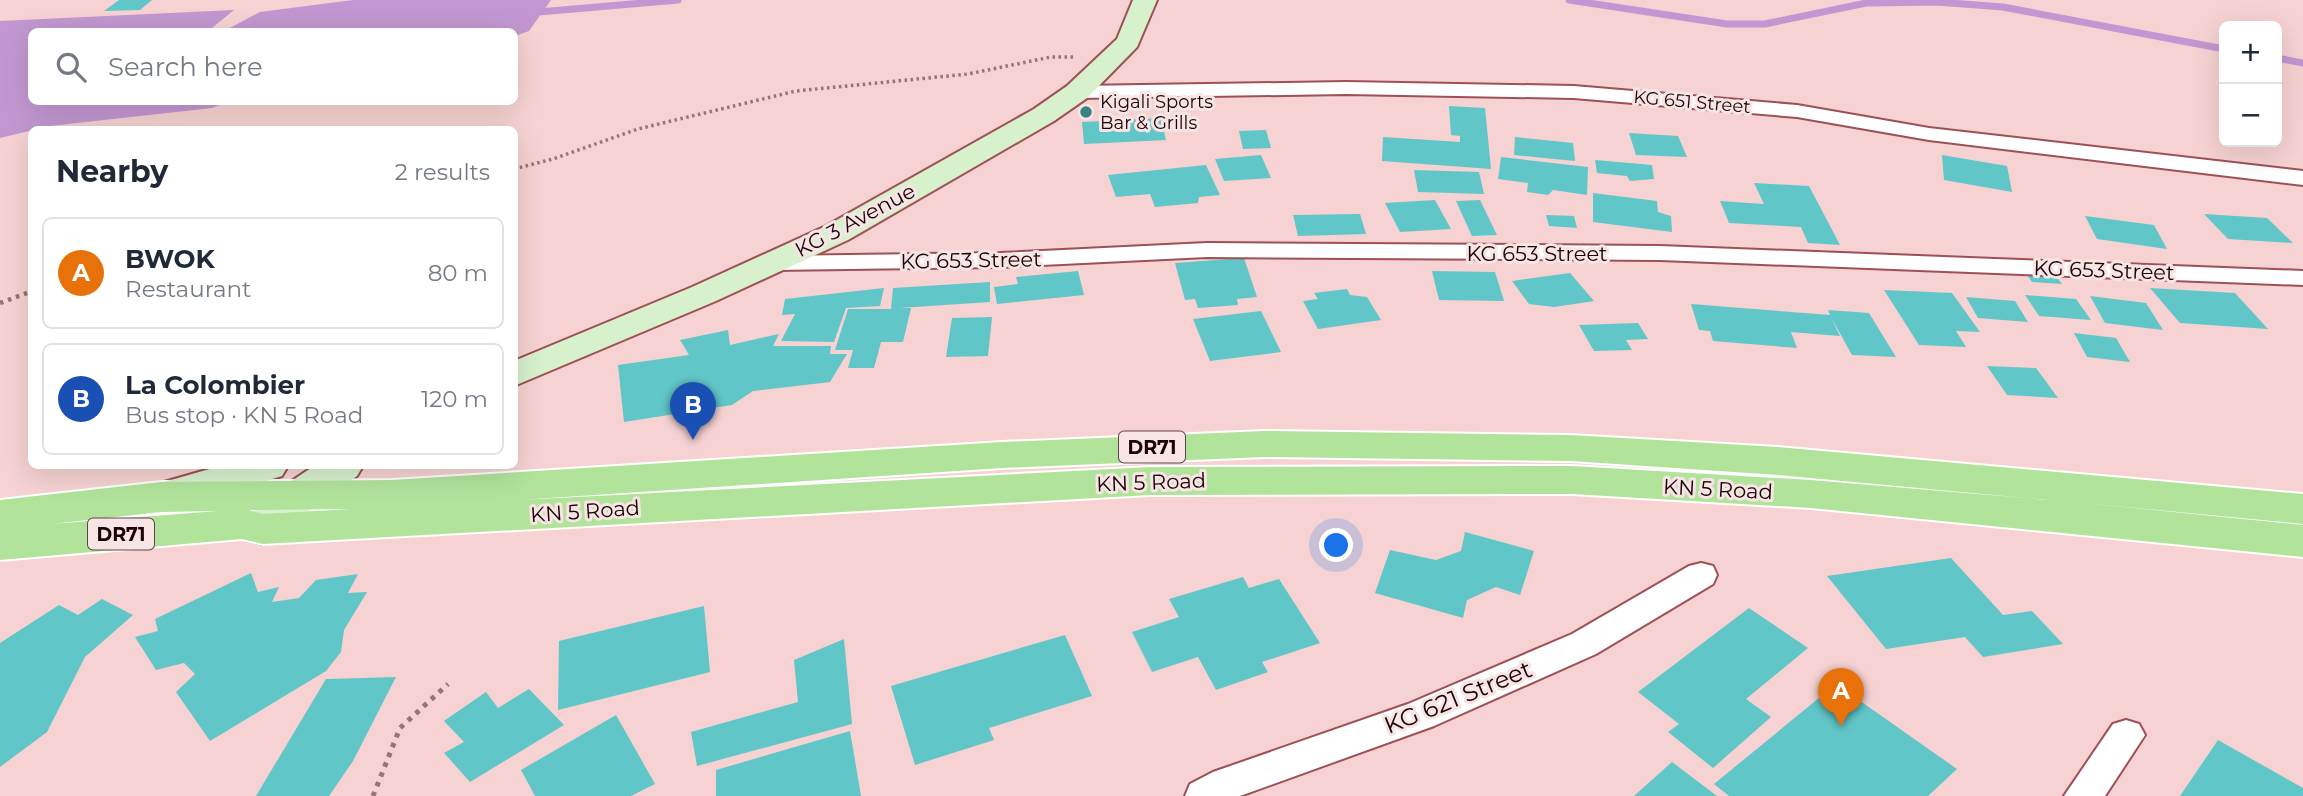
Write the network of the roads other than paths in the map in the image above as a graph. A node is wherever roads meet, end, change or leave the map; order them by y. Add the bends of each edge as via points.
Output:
1 (1120, 0) edge
2 (1145, 0) edge
3 (1077, 92) junction
4 (2303, 178) edge
5 (772, 263) junction
6 (2303, 278) edge
7 (518, 357) edge
8 (518, 373) edge
9 (257, 469) edge
10 (338, 469) edge
11 (390, 480) edge
12 (161, 497) junction
13 (298, 497) junction
14 (2303, 509) edge
15 (0, 515) edge
16 (252, 526) junction
17 (2303, 541) edge
18 (0, 544) edge
19 (1701, 575) dead end
20 (2126, 735) dead end
21 (1204, 796) edge
22 (2082, 796) edge

1 - 7 main road, KG 3 Avenue via 1098,40 1037,95 740,262
2 - 3 main road, KG 3 Avenue via 1128,42
3 - 4 street, KG 651 Street via 1346,88 1574,92 1797,111 1929,134
3 - 5 main road, KG 3 Avenue via 836,233
5 - 6 street, KG 653 Street via 1000,260 1208,250 1660,253
5 - 8 main road, KG 3 Avenue
9 - 12 main road
10 - 13 main road
11 - 13 main road, KN 5 Road / DR71
11 - 14 main road, KN 5 Road / DR71 via 1264,444 1571,448 1723,457
12 - 13 main road, KN 5 Road / DR71
12 - 15 main road, KN 5 Road / DR71
12 - 16 main road
13 - 16 main road
16 - 17 main road, KN 5 Road / DR71 via 1150,481 1572,480 1811,494
16 - 18 main road, KN 5 Road / DR71
19 - 21 street, KG 621 Street via 1584,645 1420,715
20 - 22 street

